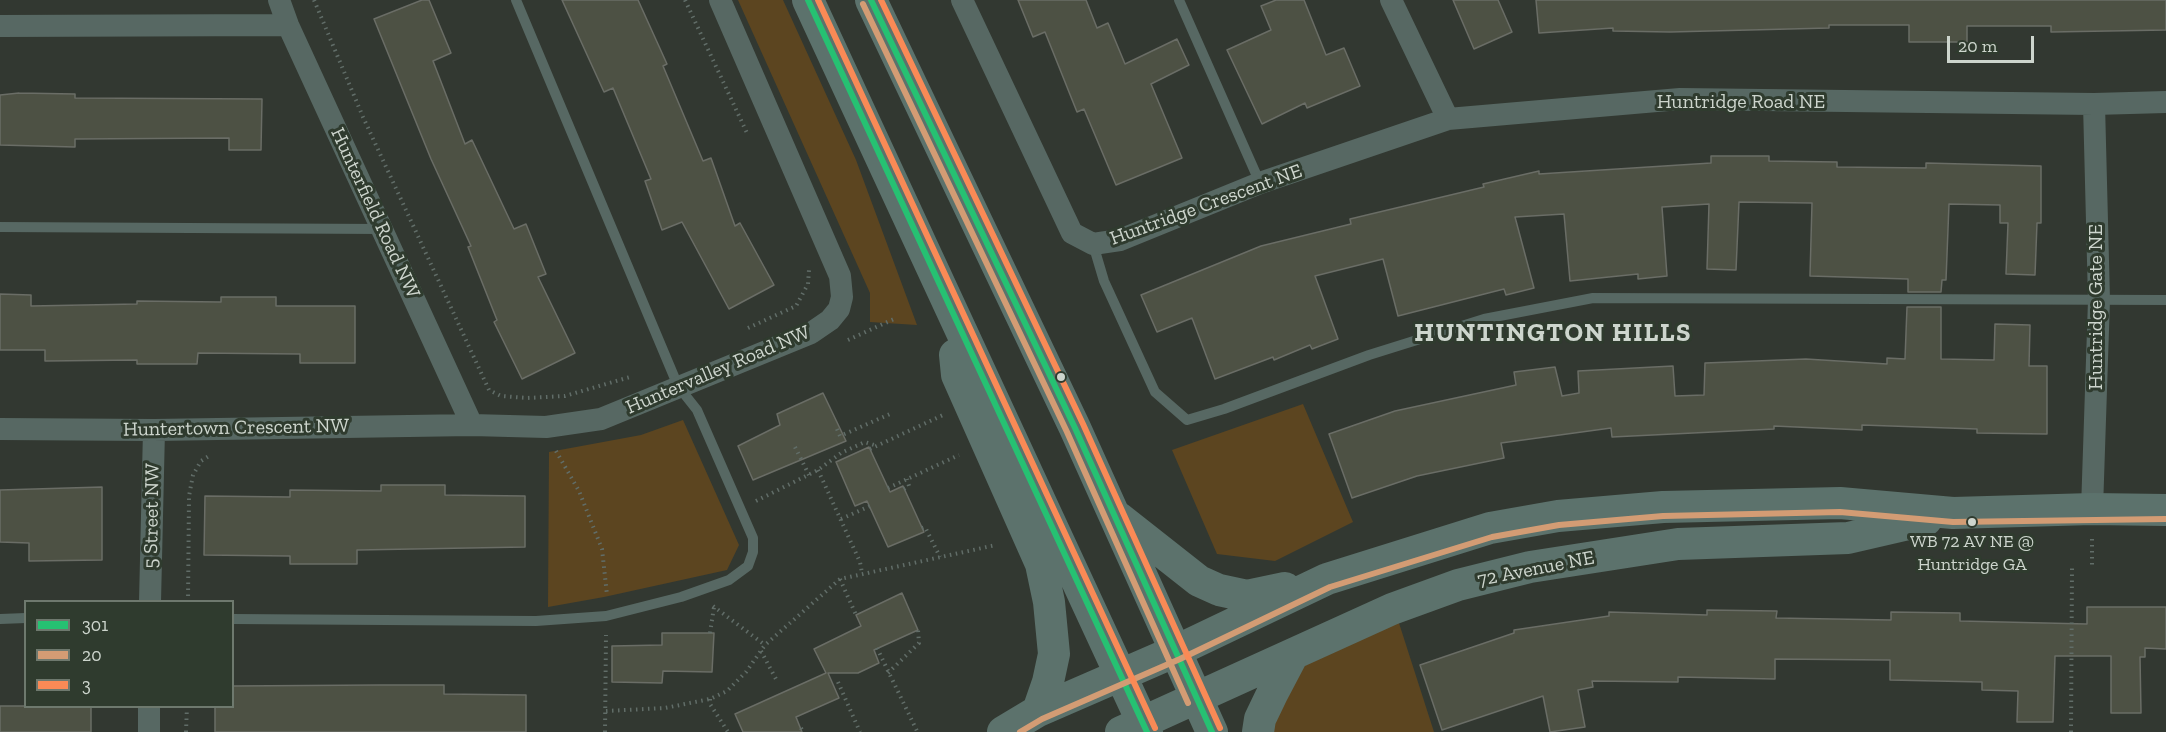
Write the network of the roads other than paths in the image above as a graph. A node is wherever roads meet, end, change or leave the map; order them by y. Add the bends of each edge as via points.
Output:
1 (279, 0) edge
2 (516, 0) edge
3 (720, 0) edge
4 (808, 0) edge
5 (871, 0) edge
6 (962, 0) edge
7 (1179, 0) edge
8 (1391, 0) edge
9 (288, 25) junction
10 (0, 26) edge
11 (2166, 102) edge
12 (2094, 104) junction
13 (1448, 119) junction
14 (1260, 183) junction
15 (0, 227) edge
16 (382, 229) junction
17 (1094, 244) junction
18 (2099, 300) junction
19 (2166, 300) edge
20 (952, 315) junction
21 (678, 386) junction
22 (472, 425) junction
23 (0, 429) edge
24 (154, 430) junction
25 (2092, 509) junction
26 (2166, 510) edge
27 (1953, 513) junction
28 (1115, 515) junction
29 (1326, 579) junction
30 (150, 600) edge
31 (24, 618) edge
32 (0, 619) edge
33 (234, 619) edge
34 (1176, 651) junction
35 (1292, 656) junction
36 (1123, 676) junction
37 (1197, 698) junction
38 (149, 708) edge
39 (1038, 711) junction
40 (1137, 729) edge
41 (149, 732) edge
42 (1003, 732) edge
43 (1212, 732) edge
44 (1258, 732) edge

1 - 9 street, Hunterfield Road NW
2 - 21 lane
3 - 21 street, Huntervalley Road NW via 840,276 842,297 833,316 811,333
4 - 20 main road
5 - 28 main road
6 - 17 street, Huntridge Crescent NE via 1072,233
7 - 14 lane
8 - 13 street
9 - 10 street
9 - 16 street, Hunterfield Road NW
11 - 12 street, Huntridge Road NE
12 - 13 street, Huntridge Road NE via 1680,99
12 - 18 street, Huntridge Gate NE
13 - 14 street, Huntridge Crescent NE
14 - 17 street, Huntridge Crescent NE via 1120,240
15 - 16 lane
16 - 22 street, Hunterfield Road NW
17 - 18 lane via 1104,281 1155,392 1187,420 1484,319 1593,298
18 - 19 lane
18 - 25 street, Huntridge Gate NE
20 - 36 main road
20 - 39 main road via 957,375 1041,564 1054,654
21 - 22 street, Huntervalley Road NW via 601,419 546,427
21 - 33 lane via 697,410 753,538 748,566 729,580 606,616 536,621
22 - 24 street, Huntertown Crescent NW
23 - 24 street, Huntertown Crescent NW
24 - 30 street, 5 Street NW
25 - 26 main road, 72 Avenue NE
25 - 27 main road, 72 Avenue NE
27 - 29 main road, 72 Avenue NE via 1840,503 1663,507 1558,516 1490,528
27 - 35 main road, 72 Avenue NE via 1848,538 1678,544 1530,567 1458,585 1392,609
28 - 29 main road via 1199,581 1219,590 1247,596
28 - 34 main road
29 - 34 main road, 72 Avenue NE
31 - 32 lane
34 - 36 main road, 72 Avenue NE
34 - 37 main road
35 - 37 main road, 72 Avenue NE
35 - 44 main road via 1264,711
36 - 39 main road, 72 Avenue NE
36 - 40 main road
37 - 40 main road, 72 Avenue NE
37 - 43 main road
38 - 41 street
39 - 42 main road, 72 Avenue NE

